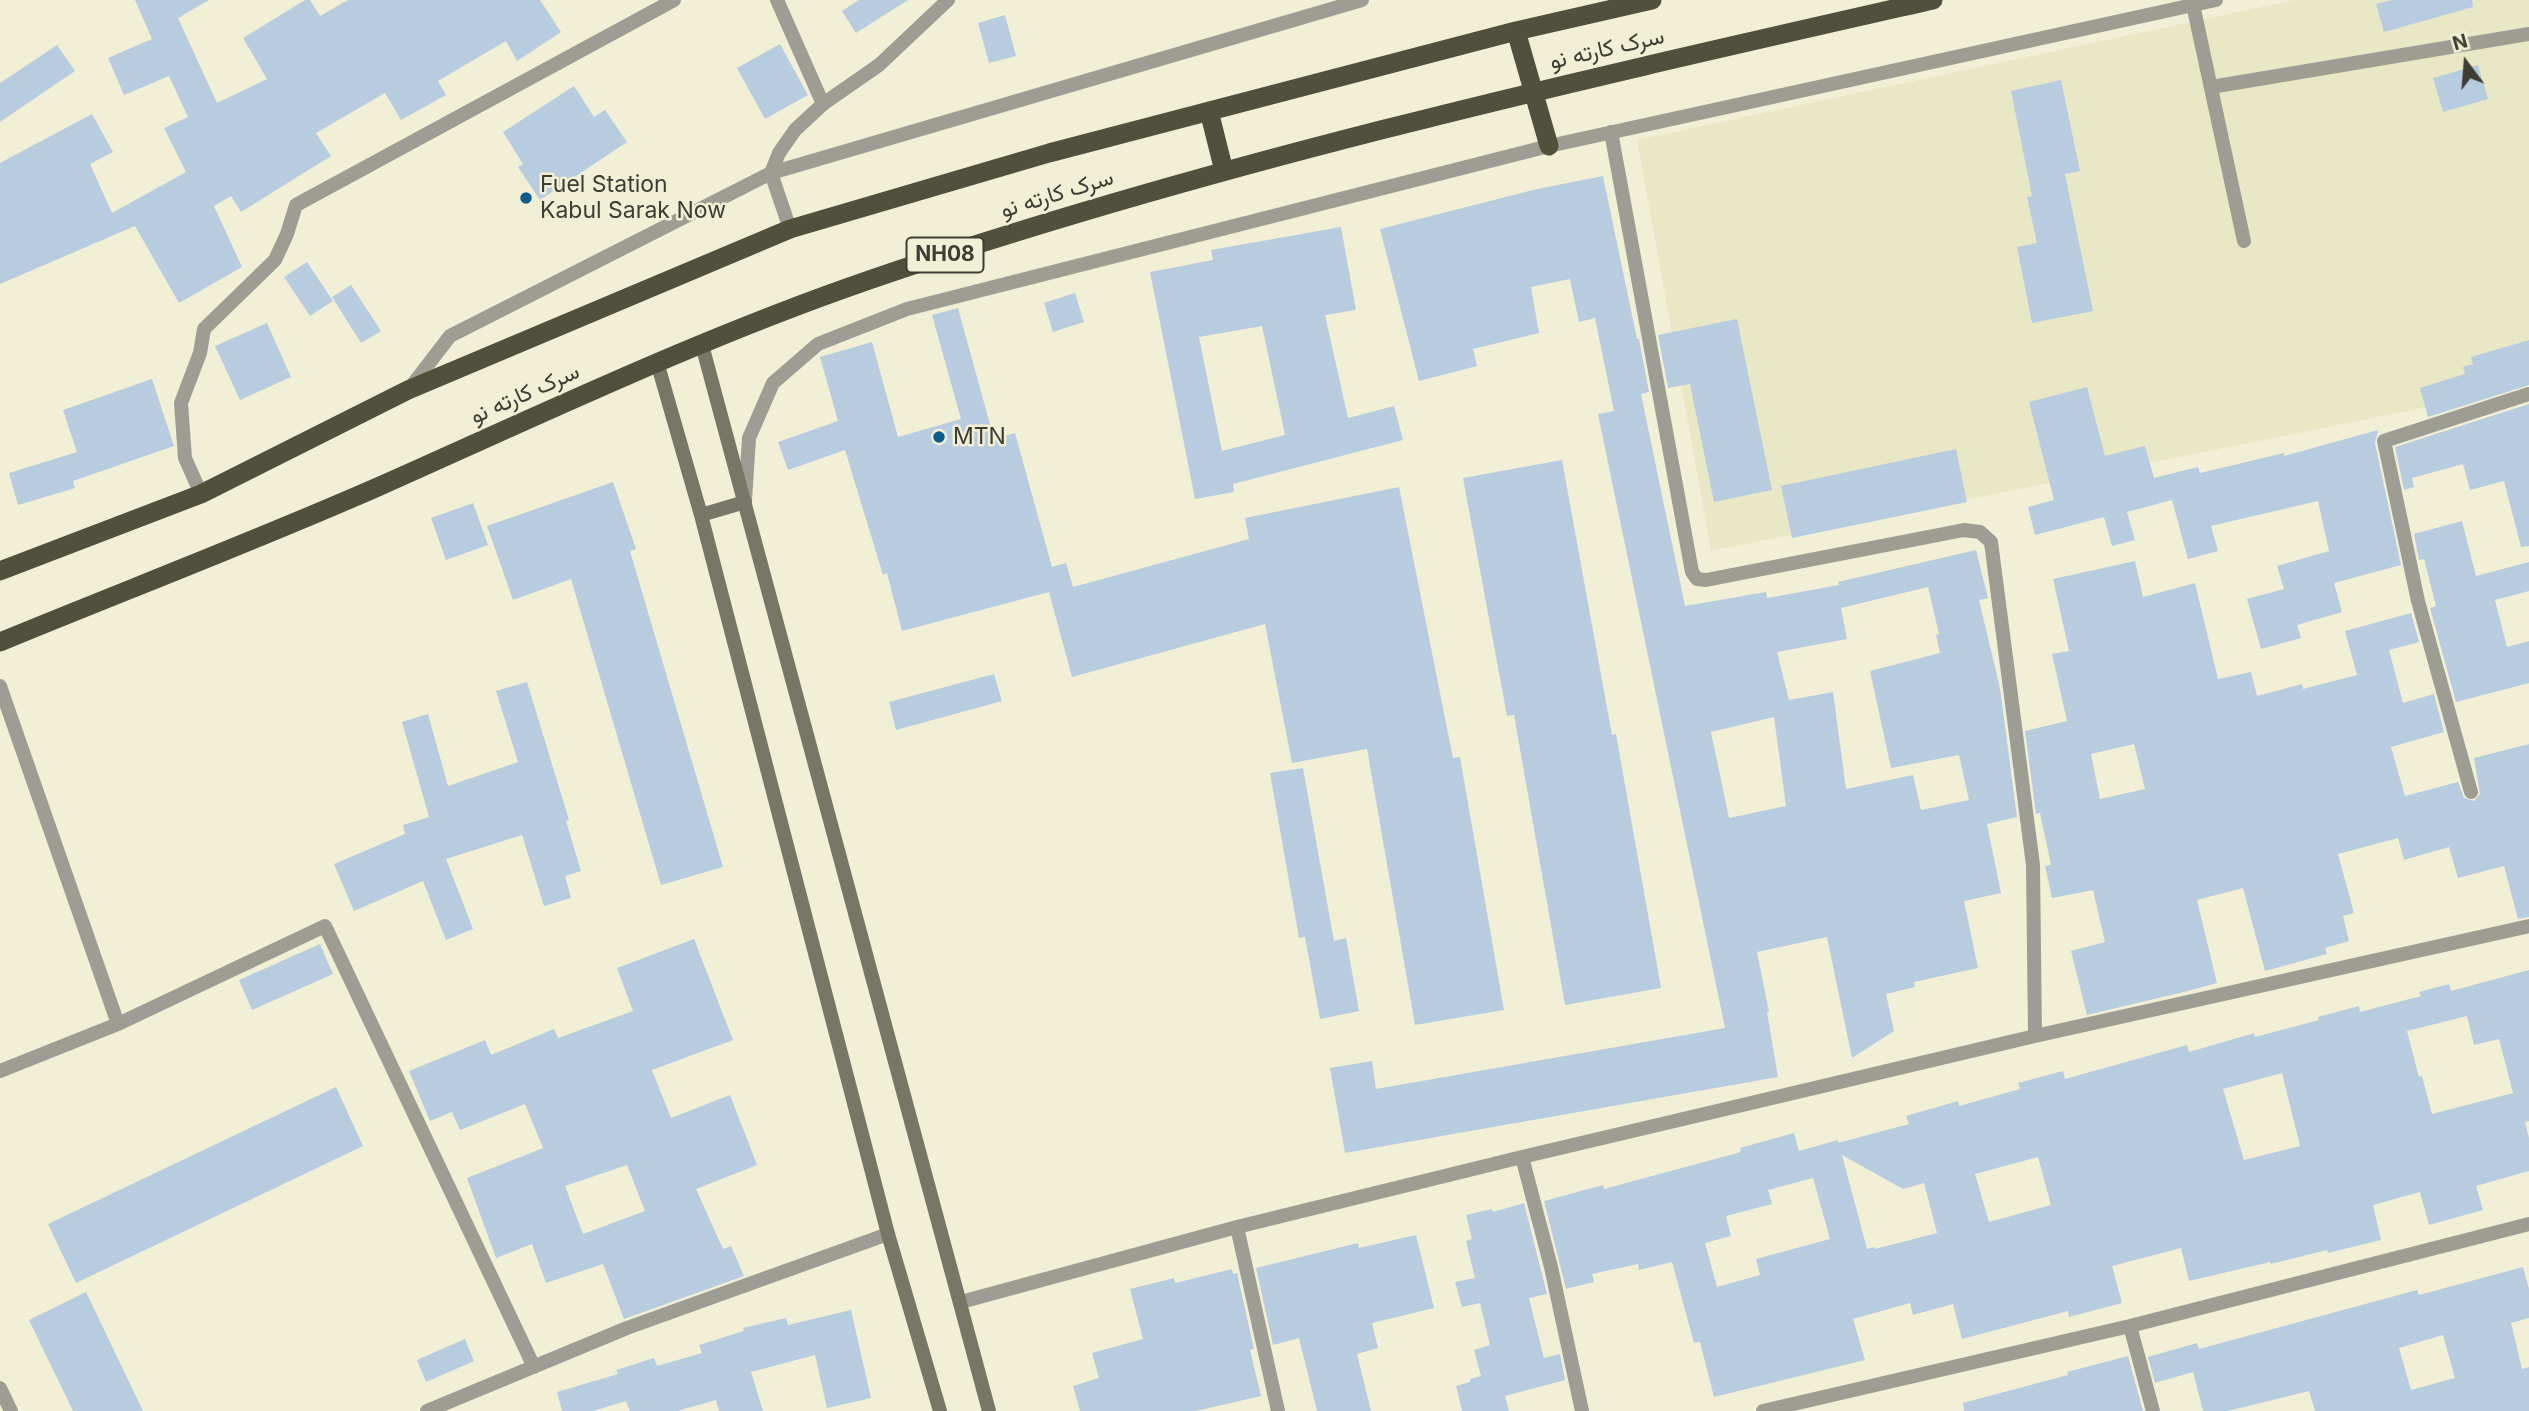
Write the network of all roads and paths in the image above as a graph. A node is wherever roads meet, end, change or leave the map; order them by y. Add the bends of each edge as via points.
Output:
1 (674, 0) edge
2 (777, 0) edge
3 (948, 0) edge
4 (1363, 0) edge
5 (1651, 0) edge
6 (1933, 0) edge
7 (2216, 0) edge
8 (2192, 2) edge
9 (1516, 31) junction
10 (2529, 34) edge
11 (2211, 87) junction
12 (1533, 91) junction
13 (823, 104) junction
14 (1209, 111) junction
15 (1611, 132) junction
16 (1549, 146) junction
17 (1224, 171) junction
18 (771, 173) junction
19 (790, 229) junction
20 (2244, 241) dead end
21 (702, 345) junction
22 (657, 362) junction
23 (408, 390) junction
24 (2529, 394) edge
25 (201, 494) junction
26 (745, 502) junction
27 (701, 515) junction
28 (0, 571) edge
29 (0, 642) edge
30 (0, 686) edge
31 (2471, 792) dead end
32 (2529, 926) edge
33 (118, 1024) junction
34 (2035, 1036) junction
35 (0, 1071) edge
36 (1522, 1157) junction
37 (2529, 1224) edge
38 (1237, 1227) junction
39 (888, 1234) junction
40 (961, 1302) junction
41 (2130, 1326) junction
42 (534, 1367) junction
43 (0, 1388) edge
44 (10, 1411) edge
45 (427, 1411) edge
46 (940, 1411) edge
47 (989, 1411) edge
48 (1278, 1411) edge
49 (1582, 1411) edge
50 (1763, 1411) edge
51 (2152, 1411) edge

1 - 25 street via 296,205 275,260 204,329 181,403 185,458
2 - 13 street
3 - 13 street via 879,65
4 - 18 street
5 - 9 highway, سرک کارته نو
6 - 12 highway, سرک کارته نو / NH08
7 - 8 street
8 - 11 street
8 - 15 street
9 - 12 highway
9 - 14 highway, سرک کارته نو
10 - 11 street
11 - 20 street
12 - 16 highway
12 - 17 highway, سرک کارته نو / NH08
13 - 18 street via 794,130
14 - 17 highway
14 - 19 highway, سرک کارته نو
15 - 16 street
15 - 34 street via 1692,572 1697,579 1964,530 1980,532 1991,542 2033,865
16 - 26 street via 907,309 818,344 773,383 749,438
17 - 21 highway, سرک کارته نو / NH08 via 1083,210 866,281
18 - 19 street
18 - 23 street via 450,336
19 - 23 highway, سرک کارته نو
21 - 22 highway, سرک کارته نو / NH08
21 - 26 main road
22 - 27 main road
22 - 29 highway, سرک کارته نو / NH08 via 372,489
23 - 25 highway, سرک کارته نو
24 - 31 street via 2384,441 2418,601
25 - 28 highway, سرک کارته نو
26 - 27 main road
26 - 40 main road
27 - 39 main road
30 - 33 street
32 - 34 street
33 - 35 street
33 - 42 street via 325,926
34 - 36 street
36 - 38 street
36 - 49 street
37 - 41 street
38 - 40 street
38 - 48 street
39 - 42 street via 627,1328
39 - 46 main road
40 - 47 main road
41 - 50 street
41 - 51 street
42 - 45 street
43 - 44 street

